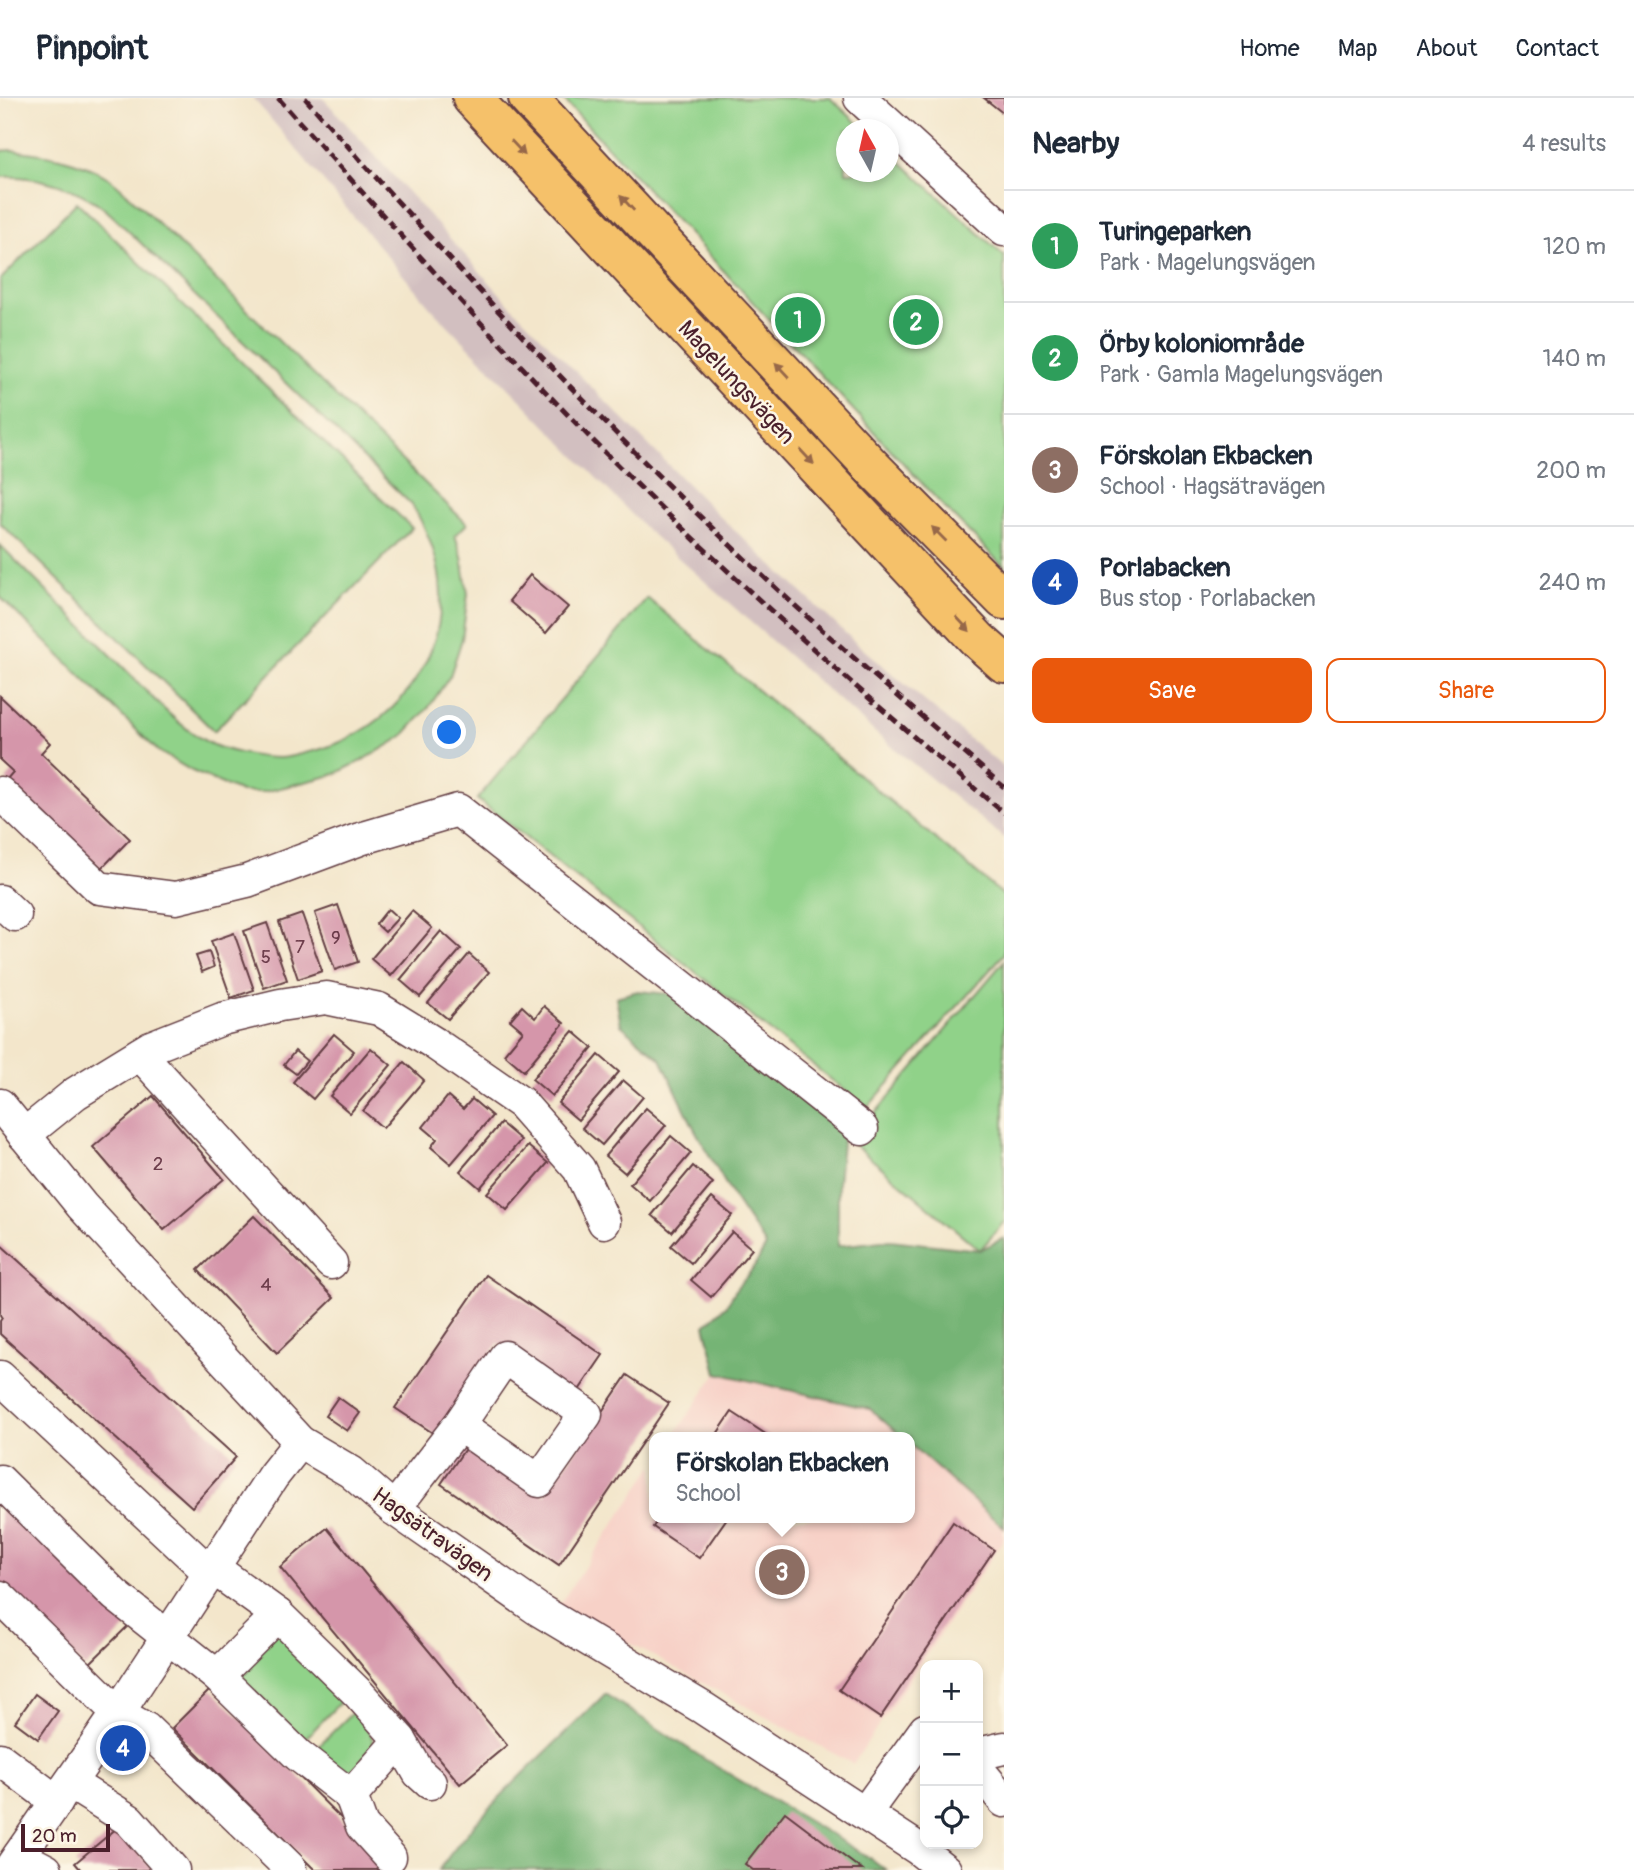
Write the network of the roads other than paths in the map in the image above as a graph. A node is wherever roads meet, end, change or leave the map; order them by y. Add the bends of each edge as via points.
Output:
1 (472, 98) edge
2 (528, 98) edge
3 (860, 98) edge
4 (1004, 230) edge
5 (1004, 600) edge
6 (1004, 663) edge
7 (0, 793) edge
8 (140, 1054) junction
9 (0, 1105) edge
10 (862, 1129) dead end
11 (24, 1135) junction
12 (604, 1222) dead end
13 (331, 1263) dead end
14 (0, 1377) edge
15 (0, 1395) edge
16 (458, 1425) dead end
17 (300, 1443) junction
18 (0, 1481) edge
19 (394, 1508) junction
20 (209, 1572) junction
21 (0, 1597) edge
22 (278, 1615) junction
23 (165, 1637) junction
24 (217, 1676) junction
25 (118, 1713) junction
26 (920, 1738) edge
27 (400, 1740) junction
28 (1004, 1748) edge
29 (983, 1753) edge
30 (0, 1759) edge
31 (983, 1775) edge
32 (430, 1783) dead end
33 (63, 1793) junction
34 (351, 1796) junction
35 (1004, 1801) edge
36 (864, 1813) junction
37 (390, 1857) dead end
38 (25, 1865) edge
39 (290, 1868) dead end
40 (173, 1870) edge
41 (945, 1870) edge

1 -> 6 main road, Magelungsvägen
5 -> 2 main road, Magelungsvägen via 872,467
3 - 4 street
7 - 10 street via 99,888 176,898 247,881 360,839 458,810
8 - 11 street via 76,1093
8 - 12 street via 222,1019 279,1005 326,998 379,1009 521,1103 579,1169
8 - 13 street
9 - 11 street, Hagsätravägen
11 - 17 street, Hagsätravägen via 141,1273
14 - 20 street
15 - 20 street
16 - 19 street
17 - 19 street, Hagsätravägen via 351,1472
17 - 20 street
18 - 23 street via 114,1595
19 - 36 street, Hagsätravägen via 539,1610 703,1707
20 - 22 street
20 - 23 street
21 - 25 street
22 - 24 street
22 - 27 street
23 - 24 street
23 - 25 street
24 - 34 street via 298,1755
25 - 33 street
25 - 39 street via 146,1729
26 - 36 street
27 - 32 street
27 - 34 street
28 - 29 street
30 - 33 street
31 - 35 street
33 - 38 street
33 - 40 street via 129,1820
34 - 37 street via 362,1826
36 - 41 street, Hagsätravägen

